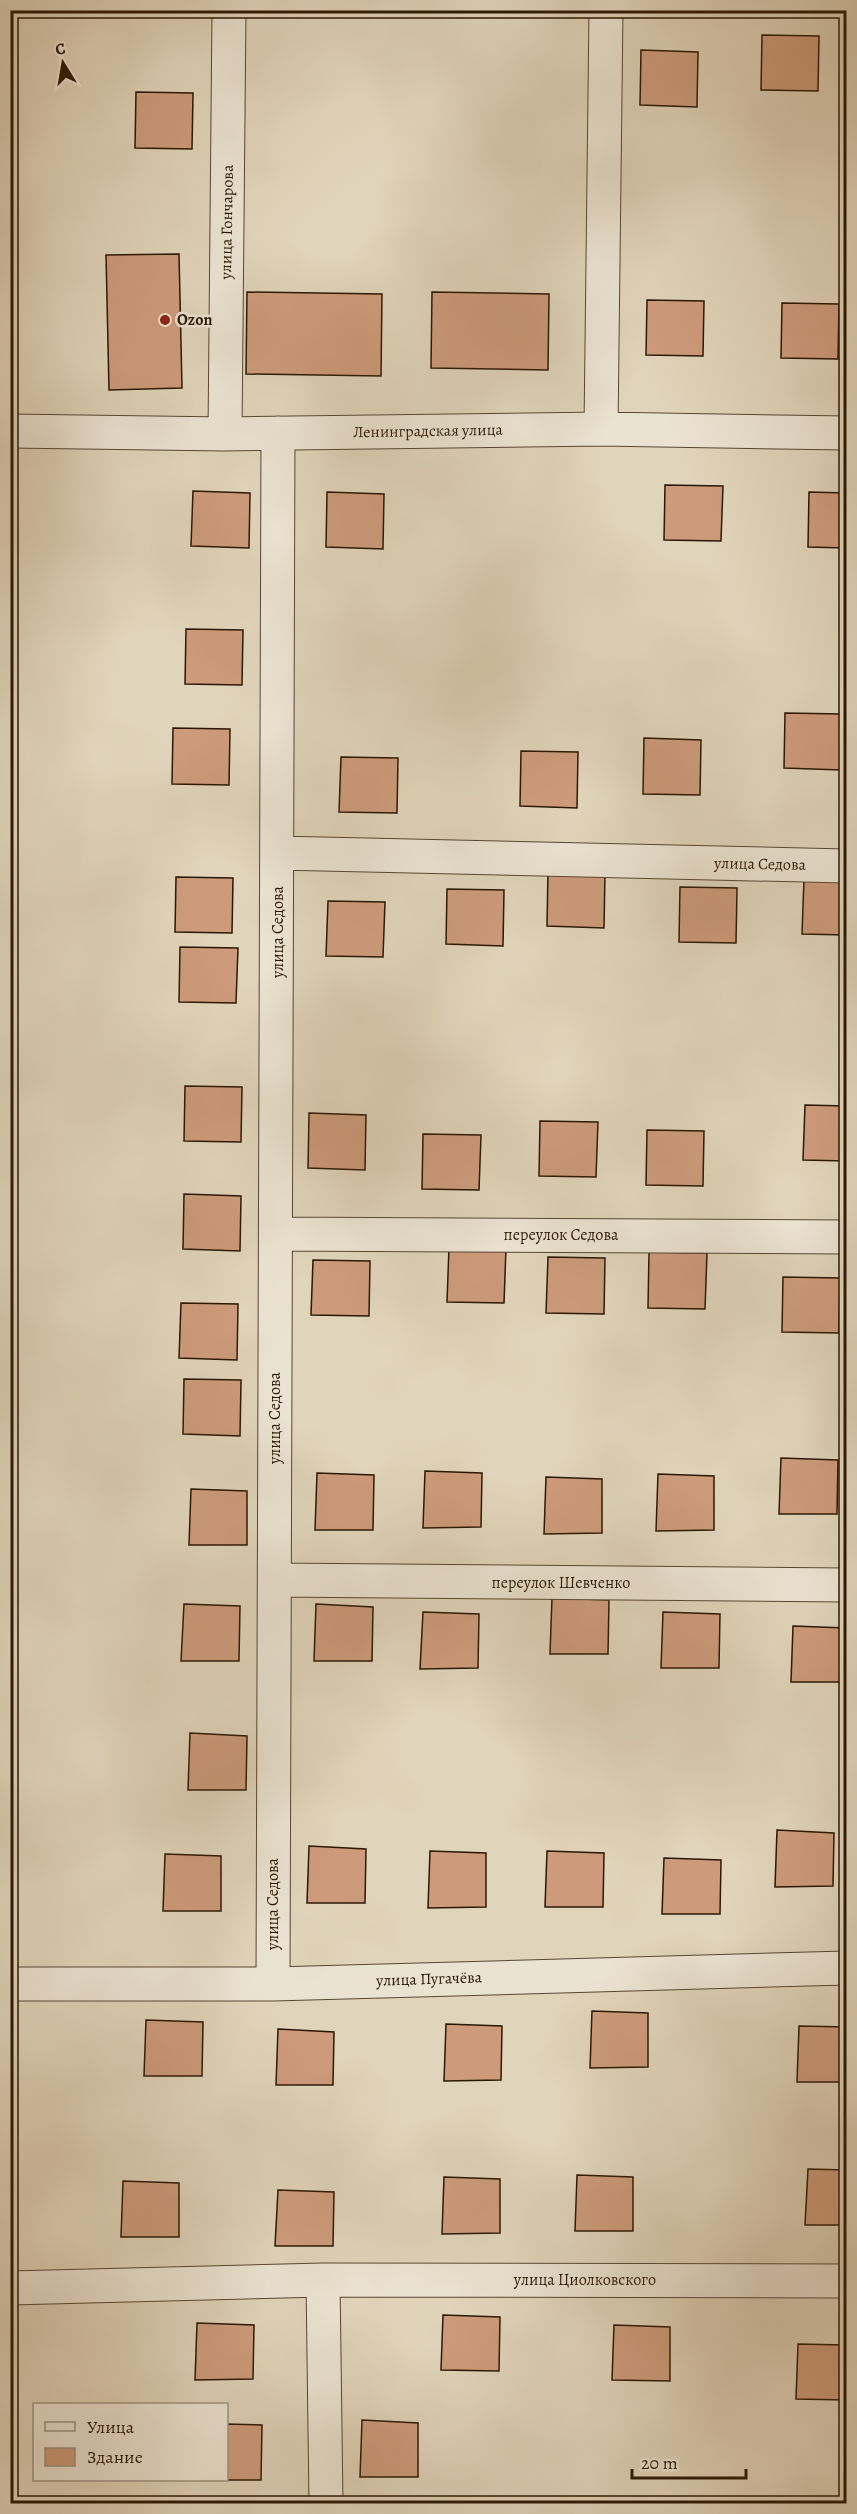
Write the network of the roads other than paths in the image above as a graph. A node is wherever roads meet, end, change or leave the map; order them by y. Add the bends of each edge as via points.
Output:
1 (229, 10) edge
2 (606, 10) edge
3 (601, 429) junction
4 (10, 431) edge
5 (278, 433) junction
6 (225, 434) junction
7 (846, 434) edge
8 (278, 853) junction
9 (846, 866) edge
10 (276, 1234) junction
11 (846, 1237) edge
12 (275, 1580) junction
13 (846, 1585) edge
14 (846, 1968) edge
15 (10, 1983) edge
16 (273, 1983) junction
17 (323, 2280) junction
18 (846, 2281) edge
19 (10, 2288) edge
20 (326, 2504) edge

1 - 6 street, улица Гончарова
2 - 3 street
3 - 5 street, Ленинградская улица
3 - 7 street, Ленинградская улица
4 - 6 street, Ленинградская улица
5 - 6 street, Ленинградская улица
5 - 8 street, улица Седова
8 - 9 street, улица Седова
8 - 10 street, улица Седова
10 - 11 street, переулок Седова
10 - 12 street, улица Седова
12 - 13 street, переулок Шевченко
12 - 16 street, улица Седова
14 - 16 street, улица Пугачёва
15 - 16 street, улица Пугачёва
17 - 18 street, улица Циолковского
17 - 19 street, улица Циолковского
17 - 20 street

